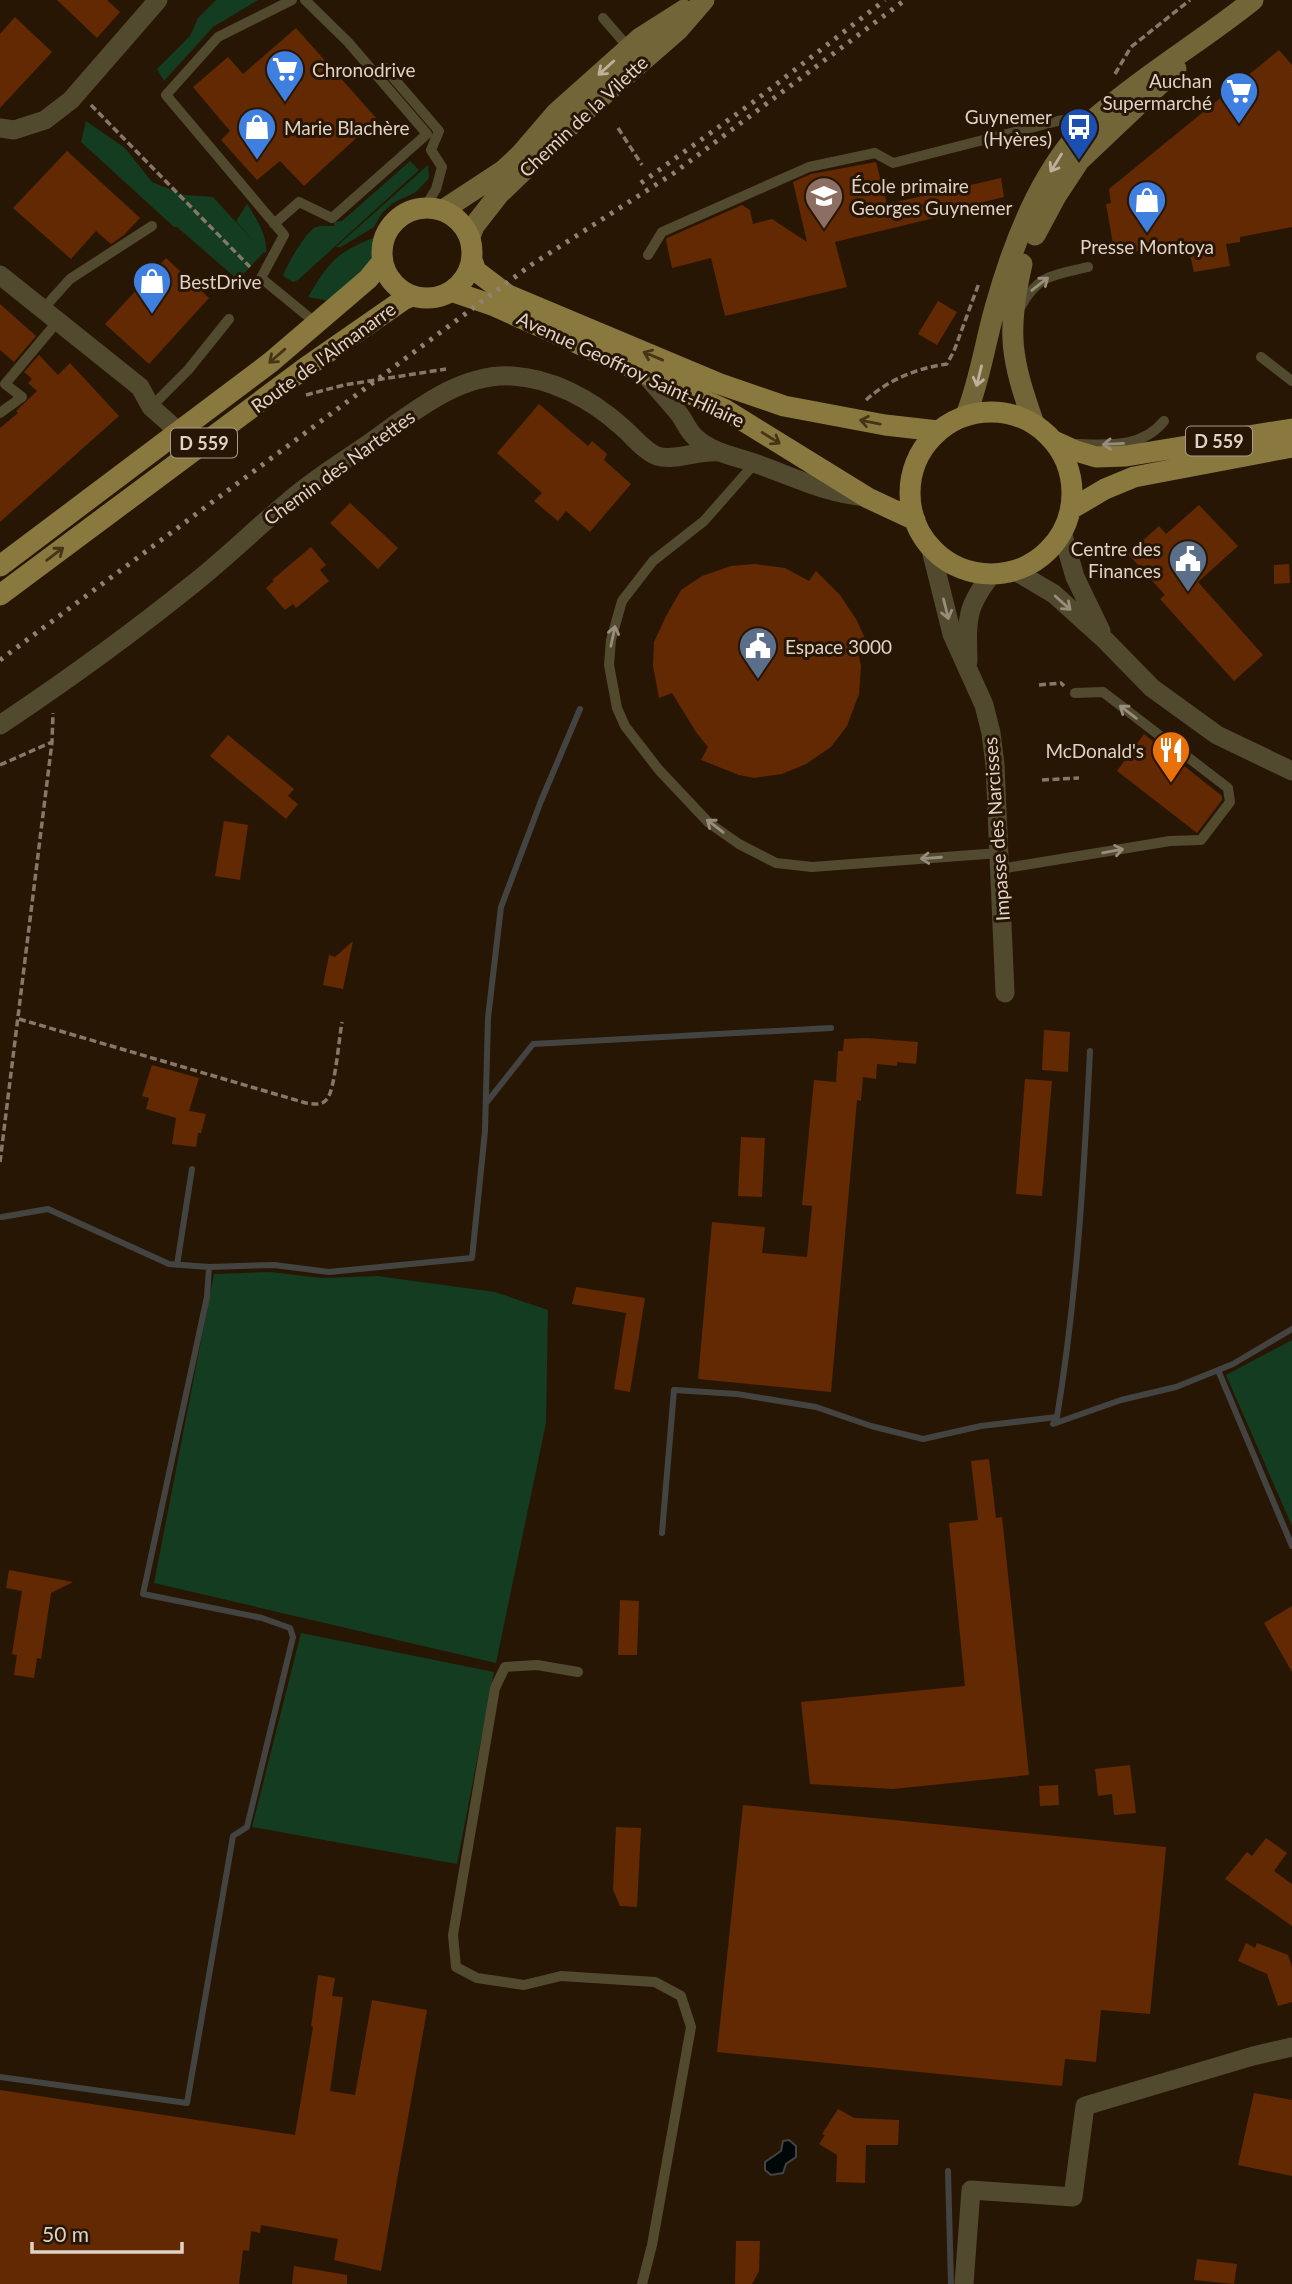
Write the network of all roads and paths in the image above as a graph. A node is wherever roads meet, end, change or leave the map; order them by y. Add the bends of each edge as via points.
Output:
1 (158, 0) edge
2 (292, 0) edge
3 (305, 0) edge
4 (703, 0) edge
5 (1190, 0) edge
6 (1253, 0) edge
7 (603, 18) dead end
8 (635, 55) junction
9 (384, 67) dead end
10 (1113, 78) dead end
11 (78, 92) junction
12 (1099, 127) junction
13 (0, 128) edge
14 (618, 128) dead end
15 (431, 137) junction
16 (642, 165) dead end
17 (434, 209) junction
18 (275, 224) junction
19 (152, 226) dead end
20 (470, 237) junction
21 (648, 255) dead end
22 (472, 260) junction
23 (382, 262) junction
24 (1088, 267) dead end
25 (983, 273) dead end
26 (0, 275) edge
27 (261, 278) junction
28 (451, 291) junction
29 (412, 296) junction
30 (50, 315) junction
31 (229, 319) dead end
32 (316, 323) junction
33 (1011, 326) junction
34 (1261, 357) dead end
35 (450, 369) dead end
36 (645, 373) junction
37 (1292, 381) edge
38 (299, 398) dead end
39 (866, 400) dead end
40 (151, 407) junction
41 (0, 413) edge
42 (966, 415) junction
43 (1164, 421) dead end
44 (1034, 424) junction
45 (688, 428) junction
46 (1292, 429) edge
47 (178, 431) junction
48 (938, 431) junction
49 (1054, 442) junction
50 (1292, 447) edge
51 (720, 452) junction
52 (672, 457) junction
53 (755, 463) junction
54 (868, 498) junction
55 (1070, 509) junction
56 (915, 520) junction
57 (1062, 532) junction
58 (930, 547) junction
59 (1, 564) edge
60 (1015, 571) junction
61 (992, 574) junction
62 (0, 595) edge
63 (1106, 641) junction
64 (968, 669) junction
65 (1039, 685) dead end
66 (54, 689) junction
67 (1072, 691) joint
68 (0, 725) edge
69 (52, 742) junction
70 (0, 765) edge
71 (1292, 771) edge
72 (1079, 778) dead end
73 (1042, 780) dead end
74 (999, 861) junction
75 (1005, 992) dead end
76 (19, 1019) junction
77 (342, 1022) dead end
78 (0, 1163) edge
79 (578, 1672) dead end
80 (1292, 2048) edge
81 (642, 2284) edge
82 (964, 2284) edge

1 - 11 street
2 - 18 lane via 218,37 166,95
3 - 15 lane
4 - 8 street, Chemin de la Vilette via 679,29
5 - 10 path via 1131,47
6 - 12 street via 1142,80
7 - 8 lane
8 -> 17 street, Chemin de la Vilette via 556,113 504,170
8 - 20 street, Chemin de la Vilette via 594,103 499,194
9 - 15 lane via 439,131
11 - 13 street via 45,120 14,130
11 - 27 path
12 - 21 lane via 1062,120 893,163 875,153 808,167 662,232
12 - 33 street via 1044,216 1023,261
12 -> 42 street via 1074,138 1040,190 1014,252
14 - 16 path
15 - 17 lane via 431,150 442,167
15 - 18 lane via 332,218 299,202
17 - 20 main road via 464,226
17 - 23 main road via 412,210 391,225 384,236
18 - 27 lane via 284,235
19 - 30 lane via 70,279
20 - 22 main road
22 - 28 main road via 461,283
48 -> 22 main road, Avenue Geoffroy Saint-Hilaire via 784,405 720,384 508,295 476,271
23 - 29 main road via 393,283
23 - 32 main road, Route de l'Almanarre / D 559
33 -> 24 lane via 1028,294 1044,278
25 - 39 path via 947,364 899,378
26 - 30 street
27 - 32 lane
28 - 29 main road via 432,298
28 - 36 main road, Avenue Geoffroy Saint-Hilaire
62 -> 29 main road, Route de l'Almanarre / D 559
30 - 40 street via 140,387
30 - 41 lane via 5,384 22,397
31 - 40 lane
32 -> 47 main road, Route de l'Almanarre / D 559
33 - 44 street via 1015,363
34 - 37 lane
35 - 38 path via 317,390
36 - 45 street
36 -> 54 main road, Avenue Geoffroy Saint-Hilaire via 724,409
40 - 47 street
42 - 44 main road via 990,411
42 - 48 main road
43 -> 49 lane via 1141,440 1116,445
44 - 49 main road
45 - 51 street via 694,437
45 - 52 street via 686,443
46 - 49 main road, D 559 via 1126,456 1096,457
47 - 59 main road, Route de l'Almanarre / D 559
48 - 56 main road via 912,472
49 - 55 main road via 1072,485
50 - 55 main road, D 559 via 1134,477
51 - 52 street
51 - 53 street
52 - 66 street, Chemin des Nartettes via 658,457 596,405 544,382 500,376 461,385 397,423 291,499 193,584
53 - 54 street via 812,486
74 -> 53 lane via 812,867 776,863 709,823 625,726 609,665 622,601 653,561 704,521
54 - 56 main road, Avenue Geoffroy Saint-Hilaire
55 - 57 main road
56 - 58 main road
57 - 60 main road via 1050,549
57 - 63 street via 1075,578
58 - 61 main road via 947,562
58 -> 64 street, Impasse des Narcisses via 952,634
60 - 61 main road
60 -> 63 street via 1054,594
61 - 64 street, Impasse des Narcisses via 968,616
63 - 71 street via 1152,688 1217,735
64 - 74 street, Impasse des Narcisses via 991,733
65 - 67 path via 1061,683
66 - 68 street, Chemin des Nartettes
66 - 69 path
74 -> 67 lane via 1046,862 1200,840 1230,802 1228,788 1103,692
69 - 70 path
69 - 76 path
72 - 73 path
74 - 75 street, Impasse des Narcisses
76 - 77 path via 319,1104 327,1099 334,1082
76 - 78 path
79 - 81 lane via 537,1665 505,1667 495,1688 453,1934 456,1967 477,1978 524,1984 561,1976 656,1982 681,1996 691,2026
80 - 82 street via 1085,2106 1073,2197 971,2190

